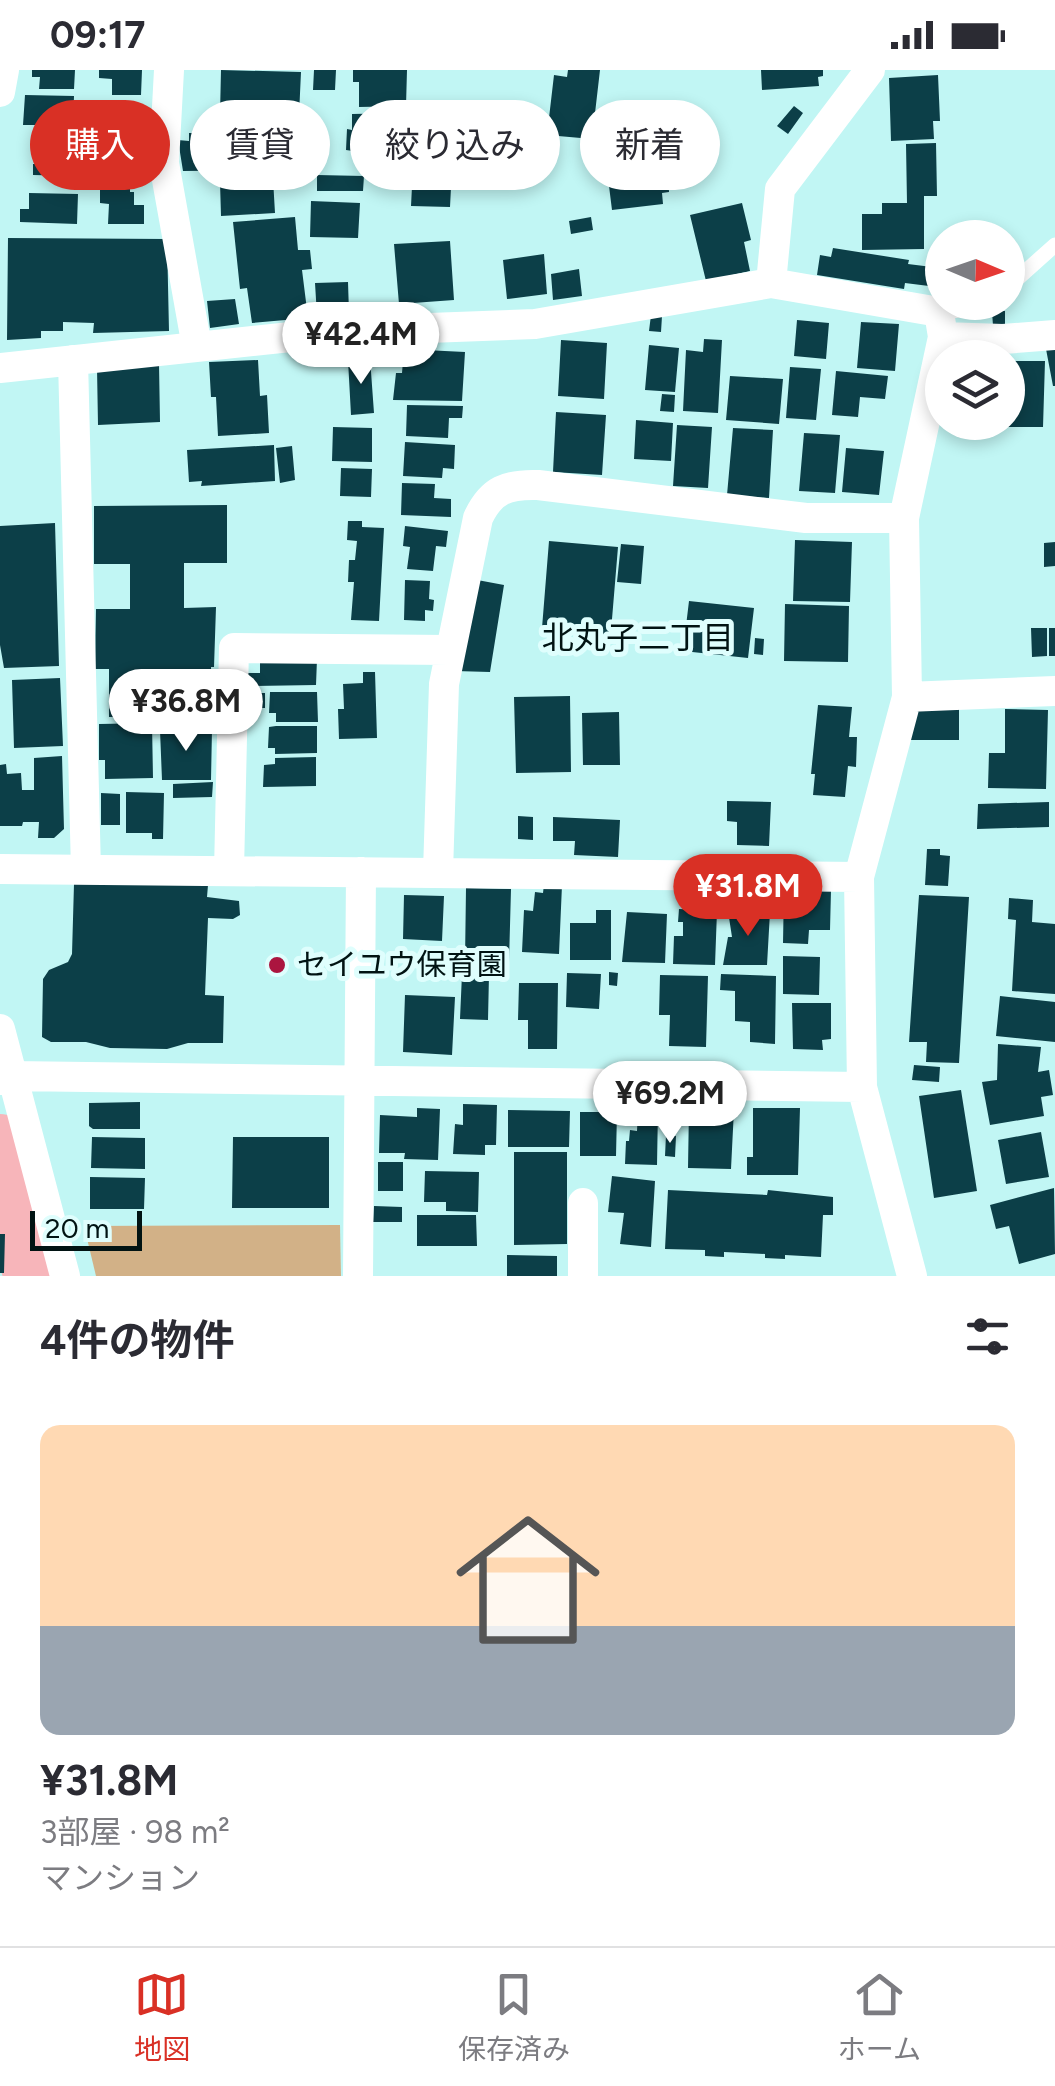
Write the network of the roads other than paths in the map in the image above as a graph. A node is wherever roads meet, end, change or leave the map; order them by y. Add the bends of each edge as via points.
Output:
1 (4, 70) edge
2 (169, 70) edge
3 (870, 70) edge
4 (0, 92) edge
5 (1055, 246) edge
6 (1025, 272) edge
7 (771, 283) junction
8 (949, 320) edge
9 (941, 325) junction
10 (1055, 335) edge
11 (197, 347) junction
12 (73, 360) junction
13 (0, 368) edge
14 (904, 518) junction
15 (449, 650) junction
16 (1055, 690) edge
17 (907, 697) junction
18 (0, 869) edge
19 (86, 870) junction
20 (228, 871) junction
21 (361, 872) junction
22 (438, 872) junction
23 (860, 876) junction
24 (0, 1029) edge
25 (6, 1076) edge
26 (358, 1078) junction
27 (862, 1088) junction
28 (582, 1203) dead end
29 (65, 1276) edge
30 (358, 1276) edge
31 (582, 1276) edge
32 (591, 1276) edge
33 (912, 1276) edge

1 - 4 street
2 - 11 street via 164,163
3 - 7 street via 780,189
5 - 6 lane
7 - 9 street
7 - 11 street via 535,324
8 - 9 lane
9 - 10 street via 1003,339
9 - 14 street
11 - 12 street
12 - 13 street
12 - 19 street
14 - 15 street via 806,518 515,484 486,500 478,518
14 - 17 street
15 - 20 street via 234,648
15 - 22 street
16 - 17 street
17 - 23 street
18 - 19 street
19 - 20 street
20 - 21 street
21 - 22 street
21 - 26 street
22 - 23 street
23 - 27 street
24 - 25 street
25 - 26 street
25 - 29 street
26 - 27 street
26 - 30 street
27 - 33 street
28 - 31 street
31 - 32 street

